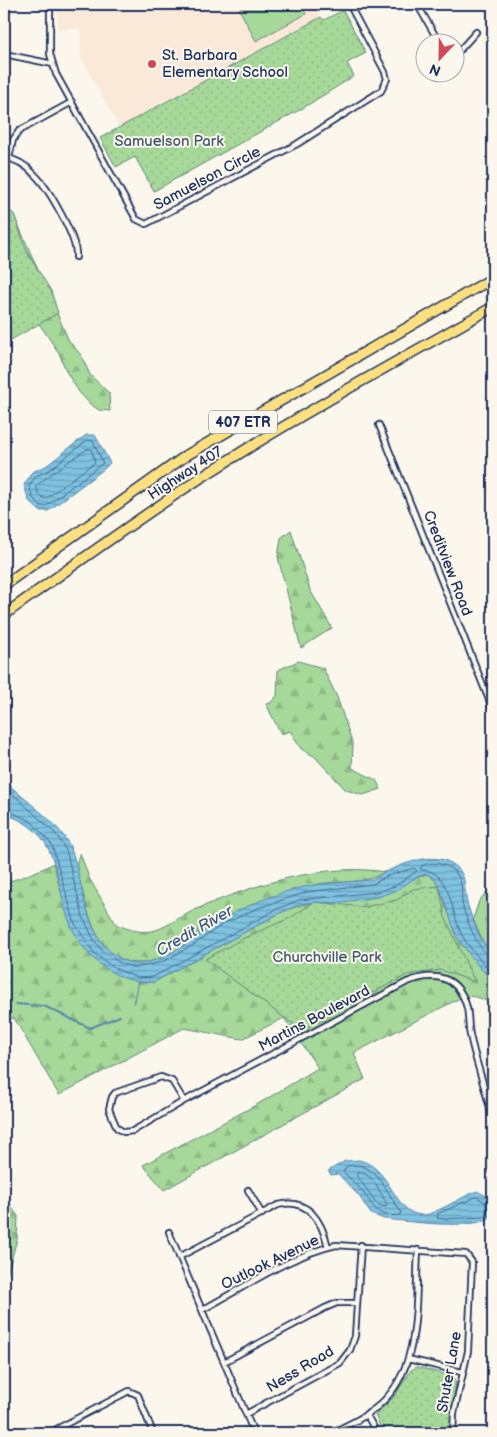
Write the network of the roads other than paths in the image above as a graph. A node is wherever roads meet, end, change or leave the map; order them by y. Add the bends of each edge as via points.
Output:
1 (50, 4) edge
2 (349, 4) edge
3 (417, 4) edge
4 (433, 32) edge
5 (476, 32) dead end
6 (464, 46) edge
7 (4, 54) edge
8 (53, 64) junction
9 (72, 102) junction
10 (6, 157) edge
11 (76, 257) dead end
12 (493, 278) edge
13 (493, 307) edge
14 (380, 425) dead end
15 (4, 585) edge
16 (4, 614) edge
17 (493, 710) edge
18 (493, 1086) edge
19 (486, 1088) junction
20 (184, 1101) junction
21 (493, 1122) edge
22 (248, 1190) dead end
23 (262, 1214) junction
24 (169, 1232) dead end
25 (361, 1245) junction
26 (328, 1247) junction
27 (418, 1250) junction
28 (470, 1256) joint
29 (179, 1257) junction
30 (357, 1303) junction
31 (202, 1310) junction
32 (408, 1358) junction
33 (224, 1362) junction
34 (462, 1372) junction
35 (246, 1414) junction
36 (366, 1414) junction
37 (49, 1433) edge
38 (153, 1433) edge
39 (254, 1433) edge
40 (331, 1433) edge
41 (377, 1433) edge
42 (453, 1433) edge

1 - 8 street, Samuelson Circle
2 - 9 street, Samuelson Circle via 385,72 387,79 381,91 296,144 146,224 136,219
3 - 4 street
5 - 6 street
7 - 8 street
8 - 9 street, Samuelson Circle
9 - 10 street via 19,131
10 - 11 street via 29,168 44,186 74,241
12 - 15 highway, Highway 407 / 407 ETR via 187,455
13 - 16 highway, Highway 407 / 407 ETR via 342,392 200,478
14 - 17 street, Creditview Road
18 - 19 street
19 - 20 street, Martins Boulevard via 470,1035 467,1007 457,988 434,976 407,982
19 - 21 street
20 - 20 street, Martins Boulevard via 127,1132 119,1130 109,1109 115,1093 161,1077 172,1081
22 - 23 street
23 - 26 street via 288,1203 310,1212 321,1223
23 - 29 street
24 - 29 street
25 - 26 street, Outlook Avenue
25 - 27 street, Outlook Avenue
25 - 30 street, Ness Road
26 - 31 street, Outlook Avenue via 295,1260
27 - 28 street, Outlook Avenue
27 - 32 street via 412,1343
28 - 34 street, Shuter Lane via 468,1351
29 - 31 street
30 - 33 street via 337,1303 325,1308
30 - 35 street, Ness Road via 353,1344 340,1363
31 - 33 street
32 - 34 street
32 - 36 street via 388,1396
33 - 35 street
34 - 42 street, Shuter Lane
35 - 39 street
36 - 40 street
36 - 41 street
37 - 38 street via 129,1391 138,1395

